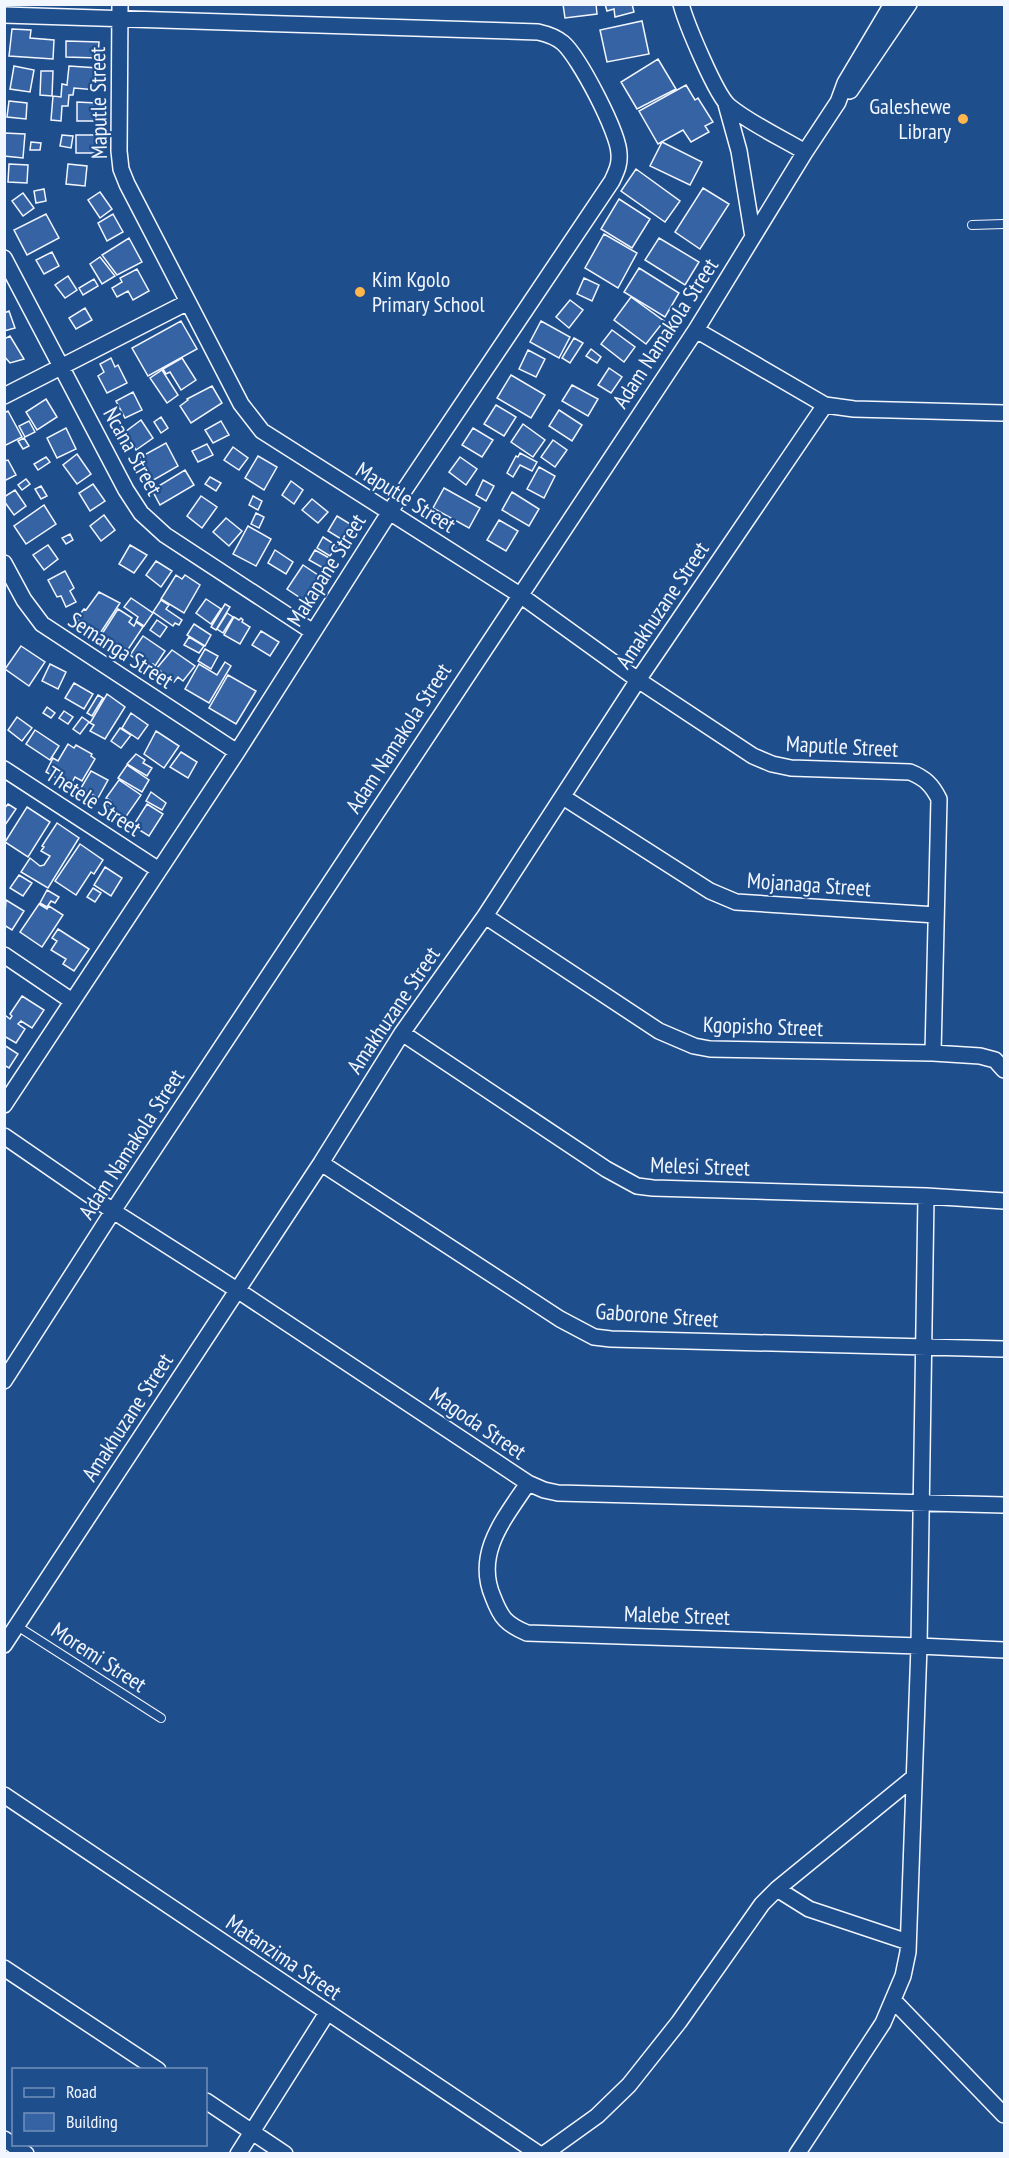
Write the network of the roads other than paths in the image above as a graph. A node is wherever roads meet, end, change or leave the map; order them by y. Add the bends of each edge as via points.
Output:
1 (681, 4) edge
2 (892, 4) edge
3 (909, 4) edge
4 (120, 11) edge
5 (4, 15) edge
6 (838, 102) junction
7 (726, 104) junction
8 (805, 152) junction
9 (1005, 224) edge
10 (972, 225) dead end
11 (753, 237) junction
12 (4, 258) edge
13 (188, 302) junction
14 (696, 330) junction
15 (62, 367) junction
16 (4, 396) edge
17 (825, 405) junction
18 (1005, 413) edge
19 (389, 513) junction
20 (4, 563) edge
21 (520, 595) junction
22 (313, 632) junction
23 (638, 680) junction
24 (237, 752) junction
25 (4, 769) edge
26 (563, 797) junction
27 (159, 870) junction
28 (936, 915) junction
29 (485, 916) junction
30 (4, 955) edge
31 (72, 1001) junction
32 (402, 1033) junction
33 (933, 1053) junction
34 (1005, 1070) edge
35 (4, 1106) edge
36 (4, 1136) edge
37 (321, 1164) junction
38 (926, 1196) junction
39 (1005, 1201) edge
40 (113, 1212) junction
41 (237, 1290) junction
42 (924, 1347) junction
43 (1005, 1349) edge
44 (4, 1381) edge
45 (528, 1483) junction
46 (921, 1503) junction
47 (1005, 1505) edge
48 (17, 1626) junction
49 (4, 1645) edge
50 (919, 1646) junction
51 (1005, 1650) edge
52 (161, 1718) dead end
53 (913, 1778) junction
54 (4, 1795) edge
55 (777, 1889) junction
56 (908, 1942) junction
57 (4, 1968) edge
58 (894, 2001) junction
59 (327, 2013) junction
60 (155, 2068) edge
61 (207, 2102) edge
62 (1005, 2115) edge
63 (252, 2132) junction
64 (238, 2154) edge
65 (285, 2154) edge
66 (539, 2154) edge
67 (544, 2154) edge
68 (797, 2154) edge

1 - 7 street via 697,48
2 - 6 street via 845,83
3 - 6 street via 852,89
4 - 5 street
4 - 13 street, Maputle Street via 121,169
4 - 19 street, Makapane Street via 538,32 561,41 571,52 614,132 620,152 612,181
6 - 8 street, Adam Namakola Street
7 - 8 street
7 - 11 street via 739,151
8 - 11 street, Adam Namakola Street
9 - 10 lane
11 - 14 street, Adam Namakola Street
12 - 15 street, Ncana Street
13 - 15 street
13 - 19 street, Maputle Street via 241,404 262,431
14 - 17 street
14 - 21 street, Adam Namakola Street
15 - 16 street
15 - 22 street, Ncana Street via 126,490 151,524
17 - 18 street
17 - 23 street, Amakhuzane Street
19 - 21 street, Maputle Street
19 - 22 street, Makapane Street
20 - 24 street, Semanga Street via 42,624
21 - 23 street, Maputle Street
21 - 40 street, Adam Namakola Street
22 - 24 street, Makapane Street
23 - 26 street, Amakhuzane Street
23 - 28 street, Maputle Street via 737,747 772,764 910,772 927,781 939,799
24 - 27 street, Makapane Street
25 - 27 street, Thetele Street
26 - 28 street, Mojanaga Street via 710,891 736,902
26 - 29 street, Amakhuzane Street
27 - 31 street, Makapane Street
28 - 33 street
29 - 32 street, Amakhuzane Street
29 - 33 street, Kgopisho Street via 658,1031 694,1047
30 - 31 street
31 - 35 street, Makapane Street
32 - 37 street, Amakhuzane Street
32 - 38 street, Melesi Street via 637,1186
33 - 34 street, Kgopisho Street via 987,1057
36 - 40 street, Magoda Street
37 - 41 street, Amakhuzane Street
37 - 42 street, Gaborone Street via 594,1337
38 - 39 street, Melesi Street
38 - 42 street
40 - 41 street, Magoda Street
40 - 44 street, Adam Namakola Street
41 - 45 street, Magoda Street
41 - 48 street, Amakhuzane Street
42 - 43 street, Gaborone Street
42 - 46 street
45 - 46 street, Magoda Street via 558,1493
45 - 50 street, Malebe Street via 490,1543 486,1564 489,1588 504,1621 527,1633
46 - 47 street, Magoda Street
46 - 50 street
48 - 49 street, Amakhuzane Street
48 - 52 lane, Moremi Street
50 - 51 street, Malebe Street
50 - 53 street
53 - 55 street
53 - 56 street
54 - 59 street, Matanzima Street
55 - 56 street via 809,1909
55 - 67 street via 629,2085 597,2116
56 - 58 street
57 - 60 street
58 - 62 street
58 - 68 street
59 - 63 street
59 - 66 street, Matanzima Street
61 - 63 street
63 - 64 street
63 - 65 street

